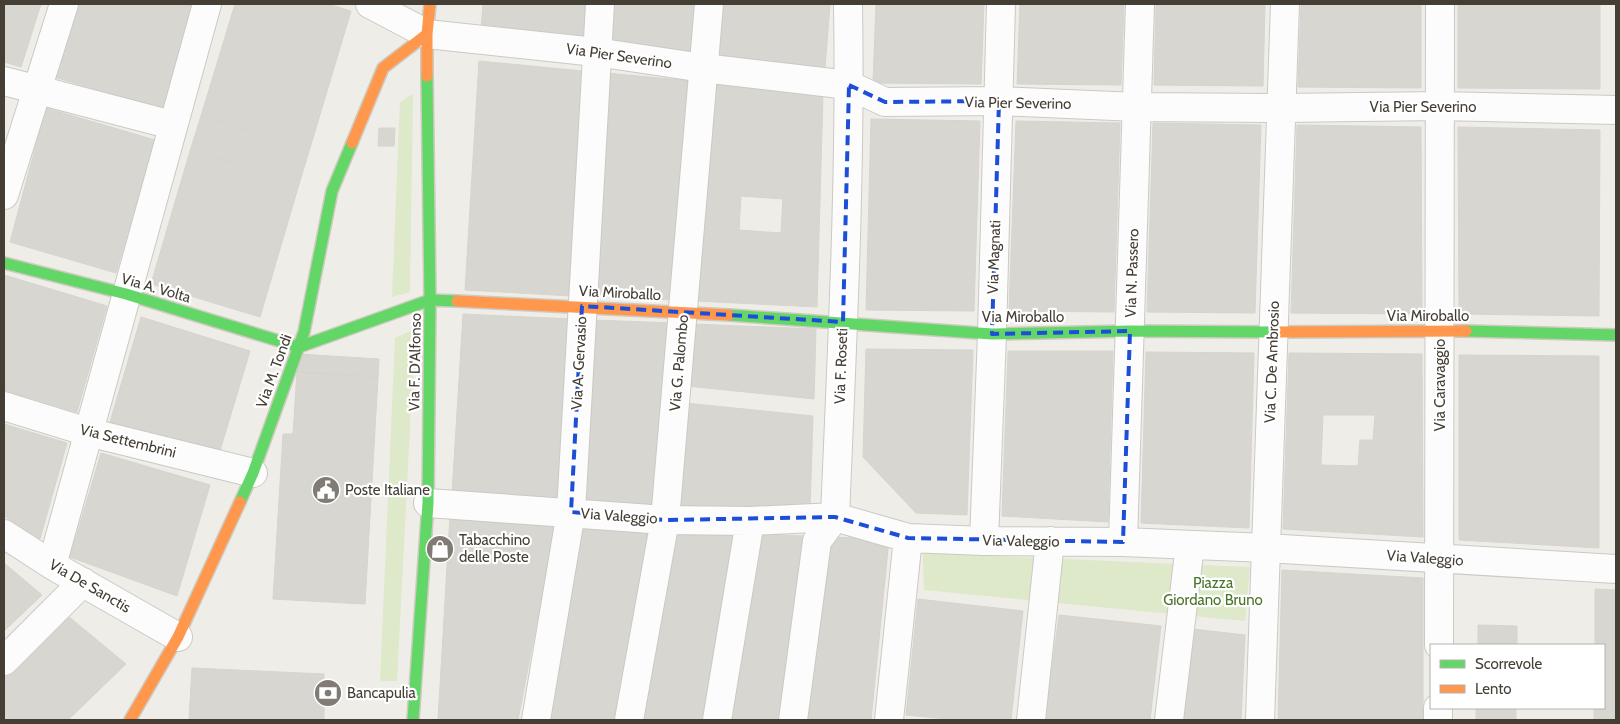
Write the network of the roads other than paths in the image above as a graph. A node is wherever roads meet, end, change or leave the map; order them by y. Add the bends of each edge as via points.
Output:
1 (64, 4) edge
2 (207, 4) edge
3 (370, 4) edge
4 (430, 4) edge
5 (600, 4) edge
6 (709, 4) edge
7 (848, 4) edge
8 (1001, 4) edge
9 (1140, 4) edge
10 (1285, 4) edge
11 (1440, 4) edge
12 (427, 34) junction
13 (596, 52) junction
14 (703, 68) junction
15 (4, 81) edge
16 (849, 85) junction
17 (37, 90) junction
18 (999, 101) junction
19 (1137, 106) junction
20 (1440, 106) junction
21 (1282, 108) junction
22 (1616, 110) edge
23 (172, 125) junction
24 (4, 195) edge
25 (4, 263) edge
26 (126, 294) junction
27 (430, 300) junction
28 (582, 306) junction
29 (683, 312) junction
30 (843, 322) junction
31 (1440, 330) junction
32 (1130, 331) junction
33 (1274, 332) junction
34 (992, 334) junction
35 (1616, 335) edge
36 (299, 347) junction
37 (4, 406) edge
38 (88, 432) junction
39 (253, 473) junction
40 (428, 503) junction
41 (570, 512) junction
42 (835, 517) junction
43 (665, 520) junction
44 (750, 521) junction
45 (4, 534) edge
46 (908, 538) junction
47 (984, 541) junction
48 (1050, 541) junction
49 (1123, 542) junction
50 (1190, 545) junction
51 (1266, 548) junction
52 (1440, 559) junction
53 (52, 565) junction
54 (1616, 569) edge
55 (82, 582) junction
56 (178, 637) junction
57 (1439, 644) edge
58 (4, 661) edge
59 (130, 720) edge
60 (413, 720) edge
61 (536, 720) edge
62 (629, 720) edge
63 (717, 720) edge
64 (793, 720) edge
65 (889, 720) edge
66 (1031, 720) edge
67 (1169, 720) edge
68 (1260, 720) edge

1 - 17 street
2 - 23 street
3 - 12 street
4 - 12 street, Via F. D'Alfonso
5 - 13 street, Via A. Gervasio
6 - 14 street, Via G. Palombo
7 - 16 street, Via F. Roseti
8 - 18 street, Via Magnati
9 - 19 street, Via N. Passero
10 - 21 street, Via C. De Ambrosio
11 - 20 street, Via Caravaggio
12 - 13 street, Via Pier Severino
12 - 27 street, Via F. D'Alfonso
12 - 36 street, Via M. Tondi via 383,68 332,191
13 - 14 street, Via Pier Severino
13 - 28 street, Via A. Gervasio
14 - 16 street, Via Pier Severino
14 - 29 street, Via G. Palombo
15 - 17 street
16 - 18 street, Via Pier Severino via 885,102
16 - 30 street, Via F. Roseti
17 - 23 street
17 - 24 street
18 - 19 street, Via Pier Severino
18 - 34 street, Via Magnati
19 - 21 street, Via Pier Severino
19 - 32 street, Via N. Passero
20 - 21 street, Via Pier Severino
20 - 22 street, Via Pier Severino
20 - 31 street, Via Caravaggio
21 - 33 street, Via C. De Ambrosio
23 - 26 street
25 - 26 street, Via A. Volta
26 - 36 street, Via A. Volta
26 - 38 street
27 - 28 street, Via Miroballo
27 - 36 street
27 - 40 street, Via F. D'Alfonso
28 - 29 street, Via Miroballo
28 - 41 street, Via A. Gervasio
29 - 30 street, Via Miroballo
29 - 43 street, Via G. Palombo
30 - 34 street, Via Miroballo
30 - 42 street, Via F. Roseti
31 - 33 street, Via Miroballo
31 - 35 street, Via Miroballo
31 - 52 street, Via Caravaggio
32 - 33 street, Via Miroballo
32 - 34 street, Via Miroballo
32 - 49 street, Via N. Passero
33 - 51 street, Via C. De Ambrosio
34 - 47 street, Via Magnati
36 - 39 street, Via M. Tondi
37 - 38 street, Via Settembrini
38 - 39 street, Via Settembrini
38 - 53 street
39 - 56 street, Via M. Tondi
40 - 41 street, Via Valeggio
40 - 60 street, Via F. D'Alfonso
41 - 43 street, Via Valeggio
41 - 61 street, Via A. Gervasio
42 - 44 street, Via Valeggio
42 - 46 street, Via Valeggio
42 - 64 street via 817,541
43 - 44 street, Via Valeggio
43 - 62 street, Via G. Palombo
44 - 63 street
45 - 53 street, Via De Sanctis
46 - 47 street, Via Valeggio
46 - 65 street
47 - 48 street, Via Valeggio
48 - 49 street, Via Valeggio
48 - 66 street
49 - 50 street, Via Valeggio
50 - 51 street, Via Valeggio
50 - 67 street
51 - 52 street, Via Valeggio
51 - 68 street, Via C. De Ambrosio
52 - 54 street, Via Valeggio
52 - 57 street, Via Caravaggio
53 - 55 street, Via De Sanctis
55 - 56 street, Via De Sanctis
55 - 58 street
56 - 59 street, Via M. Tondi

